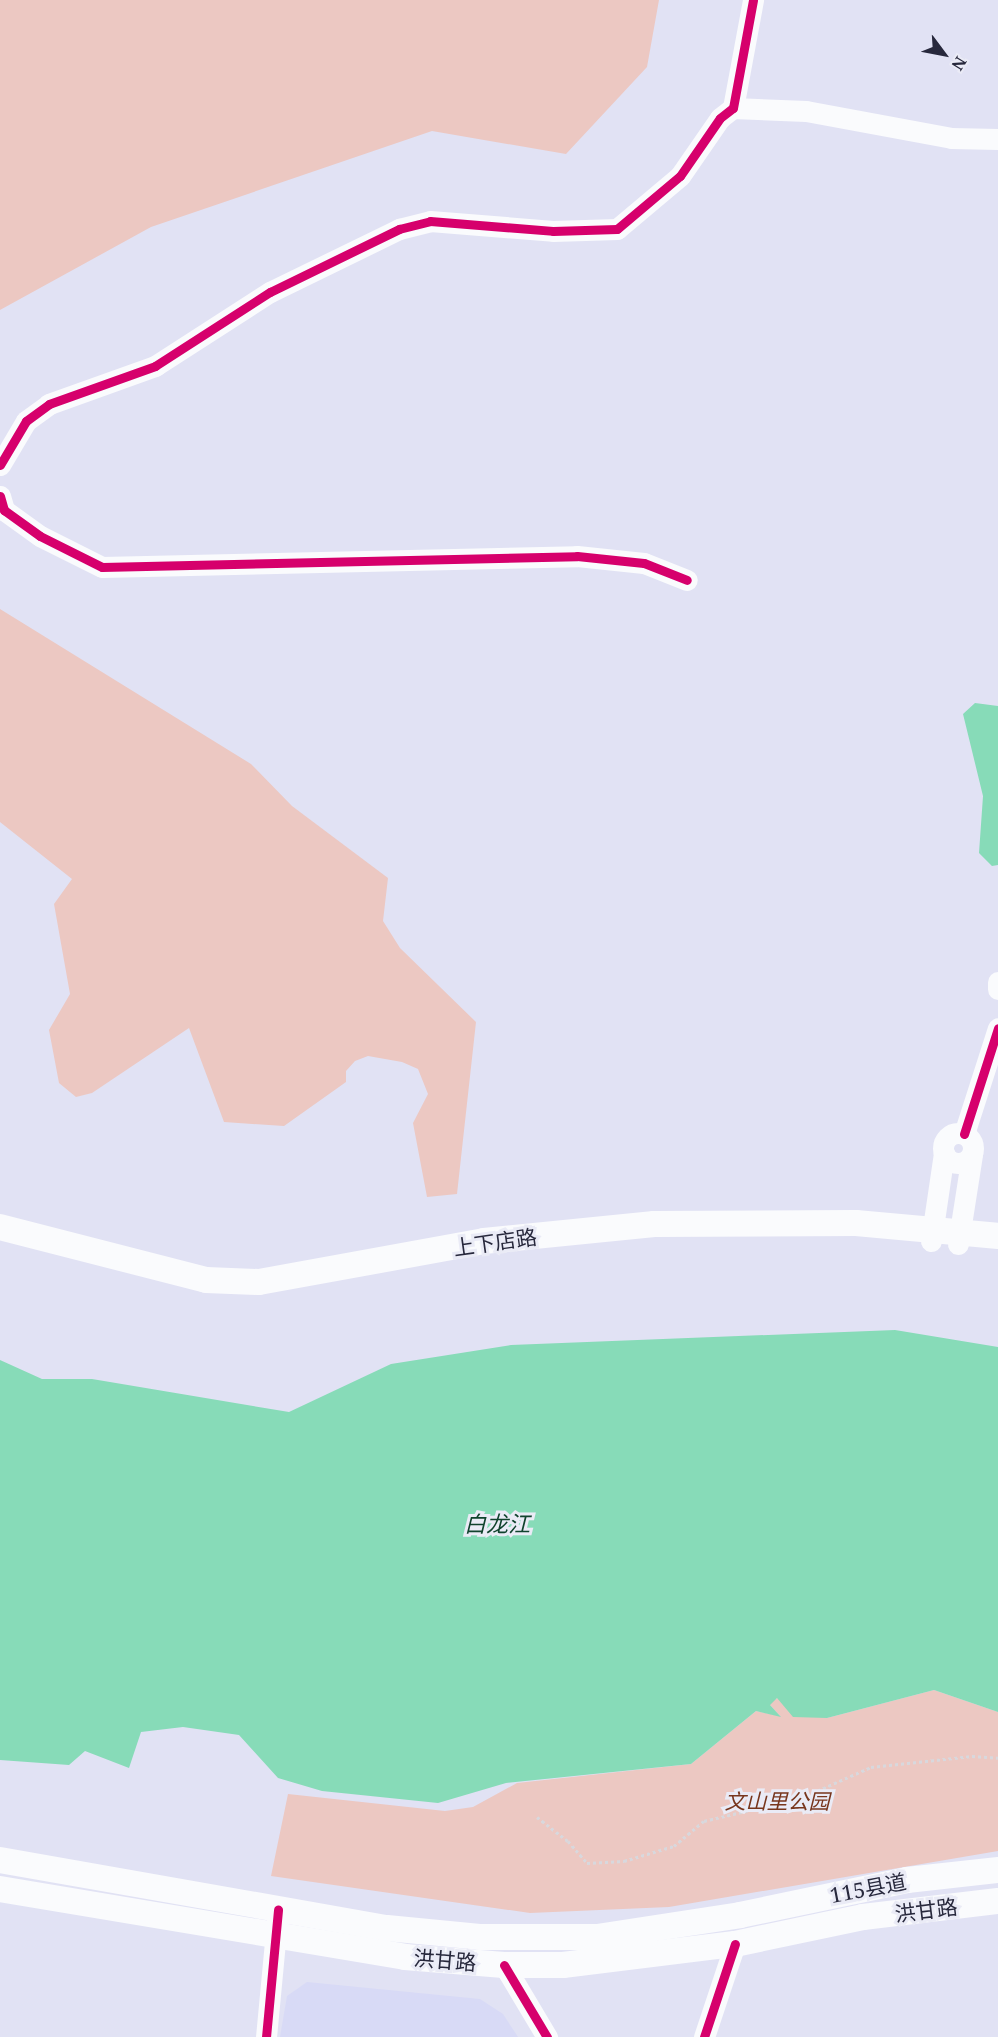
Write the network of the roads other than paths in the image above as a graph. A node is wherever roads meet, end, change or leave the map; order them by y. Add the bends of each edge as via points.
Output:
1 (753, 0) edge
2 (733, 108) junction
3 (998, 139) edge
4 (0, 465) edge
5 (0, 496) edge
6 (687, 580) dead end
7 (998, 982) edge
8 (998, 989) edge
9 (998, 1028) edge
10 (964, 1134) junction
11 (944, 1153) junction
12 (972, 1155) junction
13 (0, 1227) edge
14 (932, 1235) junction
15 (998, 1236) edge
16 (959, 1238) junction
17 (0, 1240) edge
18 (998, 1248) edge
19 (0, 1860) edge
20 (998, 1870) edge
21 (0, 1889) edge
22 (998, 1901) edge
23 (278, 1910) junction
24 (740, 1915) joint
25 (275, 1937) junction
26 (735, 1944) junction
27 (504, 1965) junction
28 (266, 2037) edge
29 (547, 2037) edge
30 (704, 2037) edge

1 - 2 street
2 - 3 street via 806,111 951,138
2 - 4 street via 720,118 680,176 617,229 553,231 430,221 399,229 270,292 155,366 49,404 26,421
5 - 6 street via 4,510 40,536 102,567 577,556 644,563
7 - 8 street
9 - 10 street
10 - 11 street via 950,1136
10 - 12 street via 972,1141
11 - 12 street via 960,1163
11 - 14 street
12 - 16 street
13 - 14 main road, 上下店路 via 206,1280 259,1282 484,1241 654,1224 856,1223
14 - 16 main road, 上下店路
14 - 17 main road, 上下店路 via 730,1230 612,1236 495,1247 345,1281 251,1293 192,1286
15 - 16 main road, 上下店路
16 - 18 main road, 上下店路
19 - 23 main road, 洪甘路
20 - 24 main road, 115县道 via 907,1880
21 - 25 main road, 洪甘路
22 - 26 main road, 洪甘路 via 863,1917
23 - 24 main road, 洪甘路 via 387,1928 492,1937 597,1937
23 - 25 street
25 - 27 main road, 洪甘路 via 405,1957
25 - 28 street
26 - 27 main road, 洪甘路 via 563,1965
26 - 30 street
27 - 29 street

